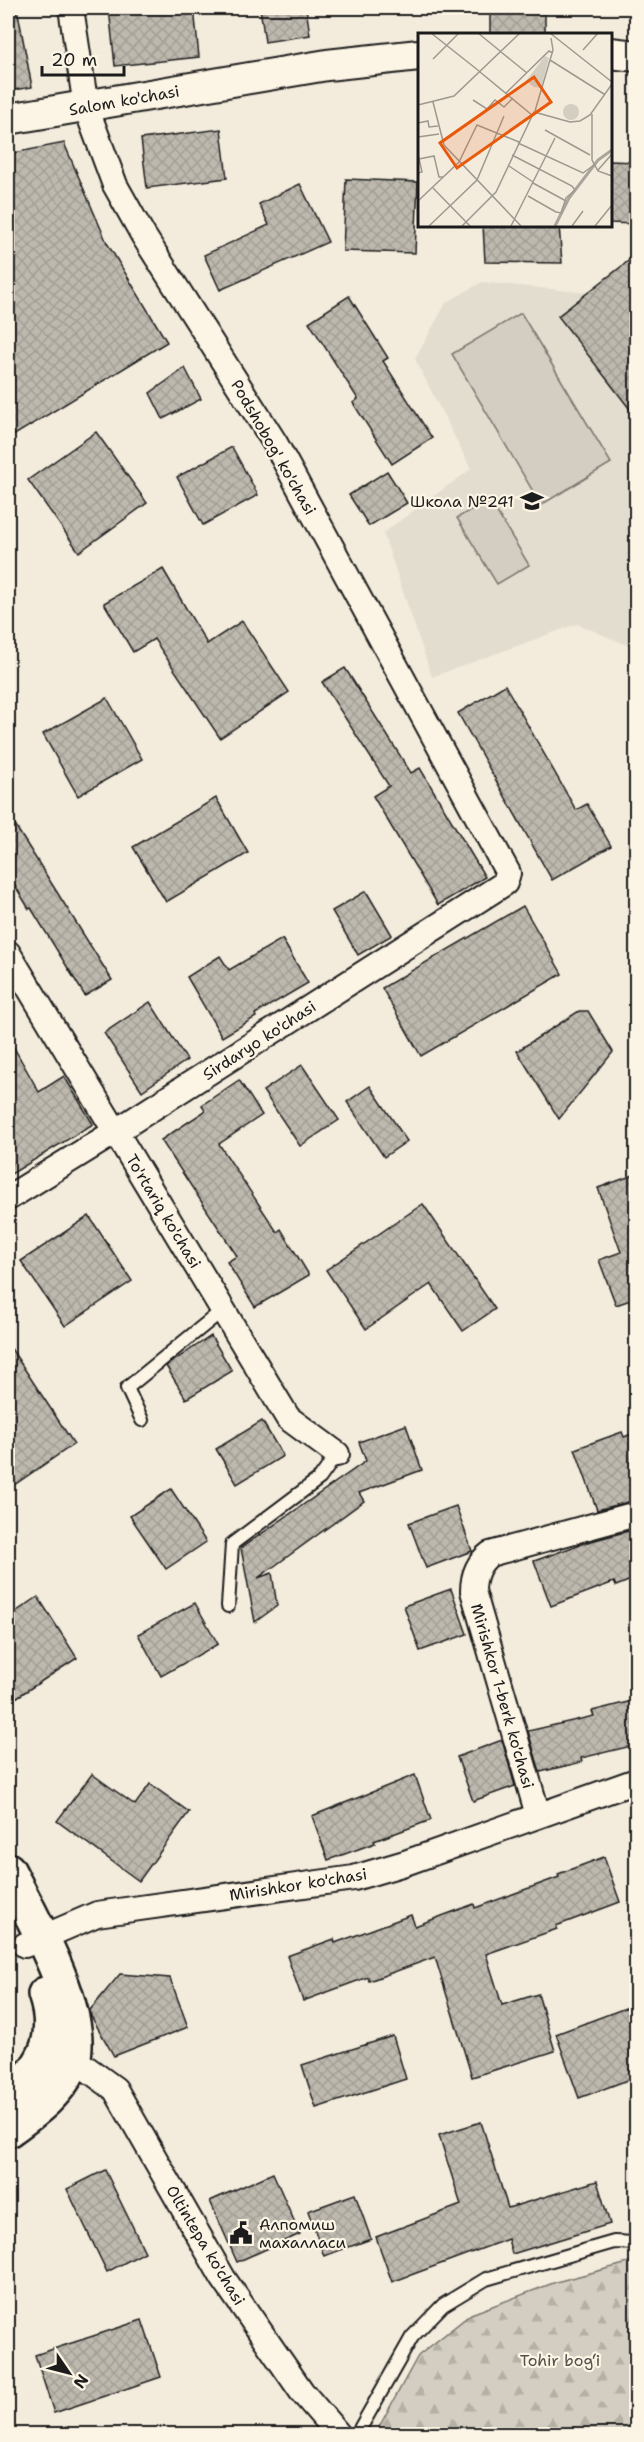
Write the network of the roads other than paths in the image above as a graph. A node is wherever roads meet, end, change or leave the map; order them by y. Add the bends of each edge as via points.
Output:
1 (70, 8) edge
2 (611, 53) edge
3 (418, 55) edge
4 (636, 56) edge
5 (86, 107) junction
6 (8, 119) edge
7 (507, 878) joint
8 (8, 953) edge
9 (116, 1132) junction
10 (8, 1198) edge
11 (224, 1309) junction
12 (142, 1420) dead end
13 (337, 1454) joint
14 (636, 1514) edge
15 (228, 1606) dead end
16 (636, 1781) edge
17 (538, 1815) junction
18 (8, 1870) edge
19 (8, 1910) edge
20 (32, 1941) junction
21 (62, 2051) junction
22 (8, 2098) edge
23 (8, 2130) edge
24 (636, 2243) edge
25 (338, 2434) edge
26 (357, 2434) edge

1 - 5 street, Podshobog' ko'chasi
2 - 4 street
3 - 5 street, Salom ko'chasi via 327,65
5 - 6 street, Salom ko'chasi
5 - 7 street, Podshobog' ko'chasi via 115,185 143,236 275,443 508,873
7 - 9 street, Sirdaryo ko'chasi via 505,883
8 - 9 street, To'rtariq ko'chasi
9 - 10 street, Sirdaryo ko'chasi
9 - 11 street, To'rtariq ko'chasi
11 - 12 lane via 127,1388
11 - 13 street, To'rtariq ko'chasi via 288,1418
13 - 15 lane via 320,1478 232,1544
14 - 17 street, Mirishkor 1-berk ko'chasi via 490,1554 482,1560 473,1580
16 - 17 street, Mirishkor ko'chasi
17 - 20 street, Mirishkor ko'chasi via 354,1878 97,1914
18 - 20 main road
19 - 20 main road
20 - 21 main road via 62,1981 69,2002 73,2025
21 - 22 main road via 36,2069
21 - 23 main road via 56,2090
21 - 25 street, Oltintepa ko'chasi via 115,2089 223,2278 302,2392
24 - 26 lane via 614,2242 486,2279 443,2305 412,2337

